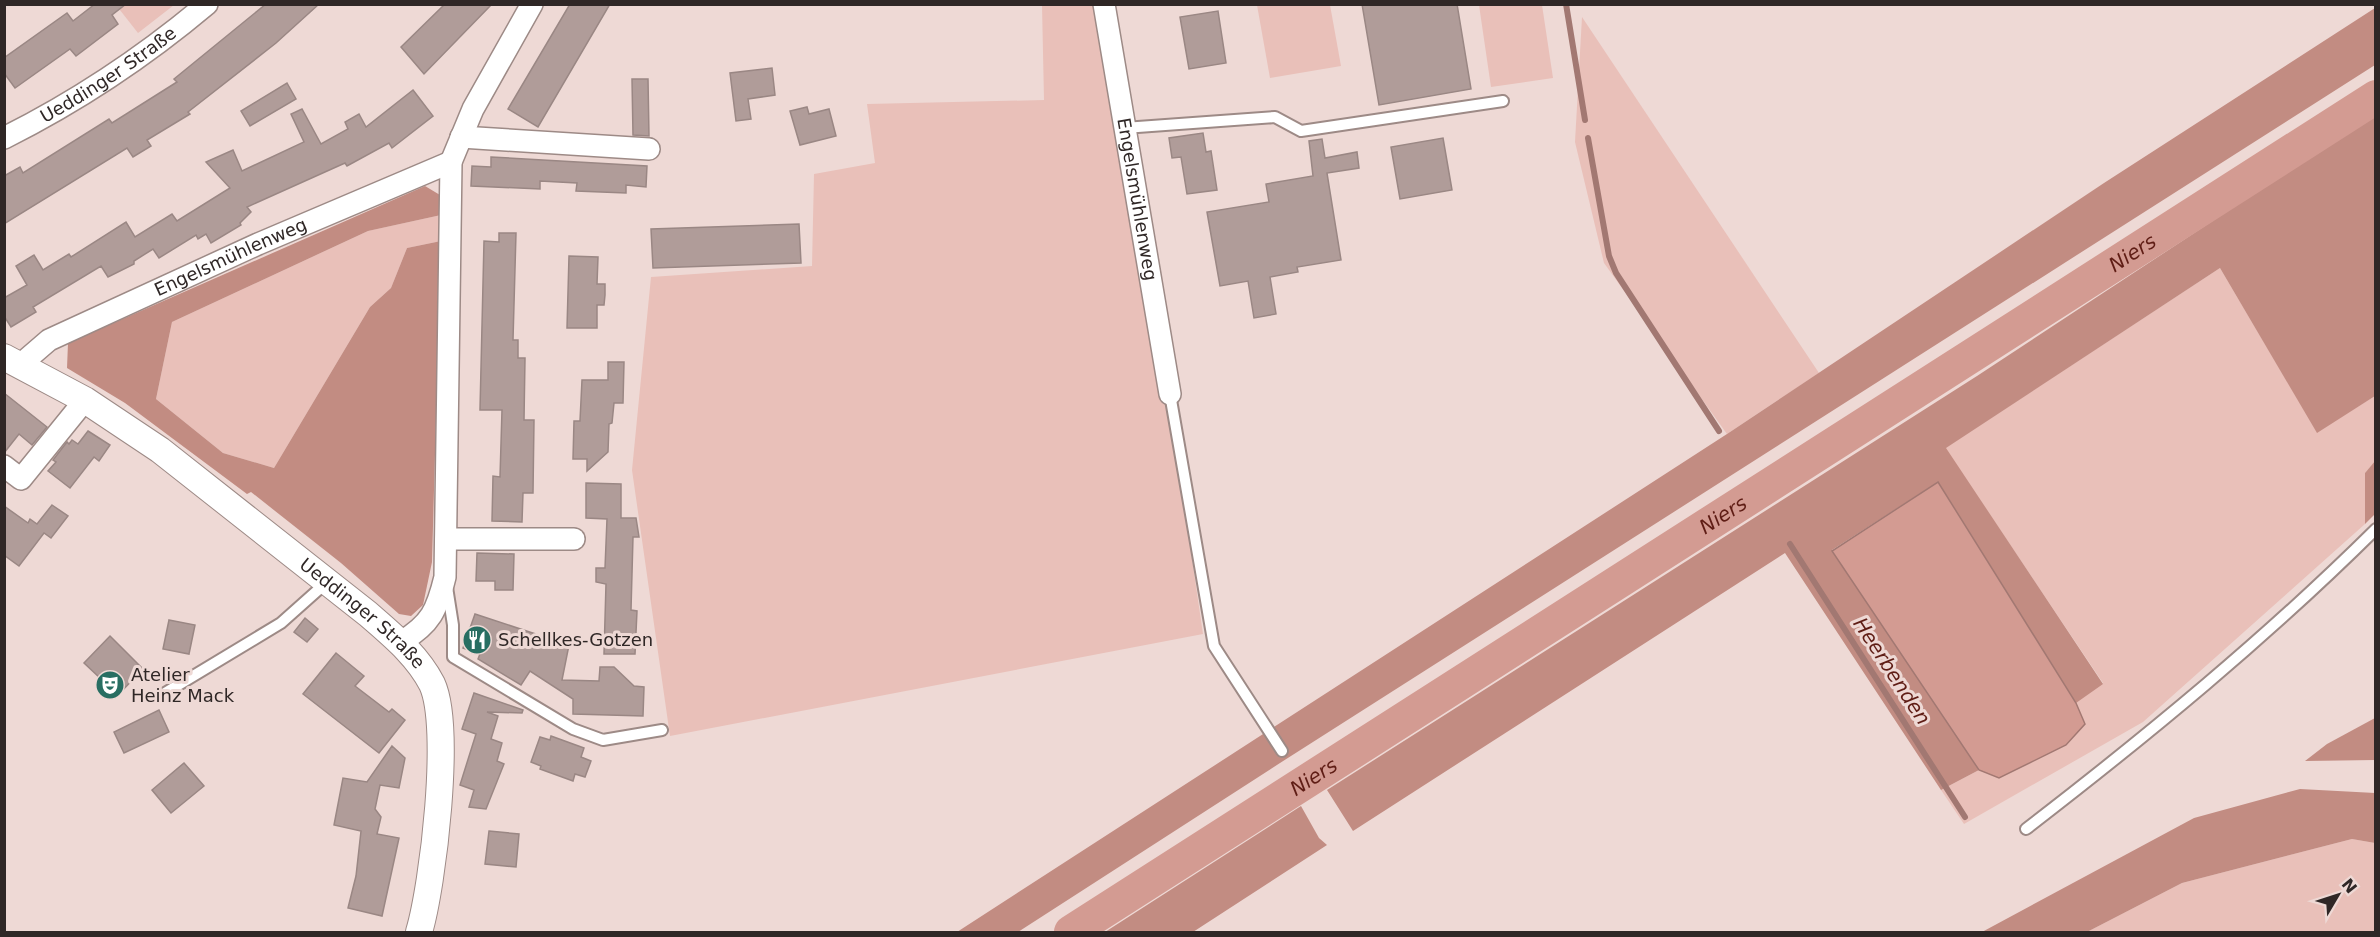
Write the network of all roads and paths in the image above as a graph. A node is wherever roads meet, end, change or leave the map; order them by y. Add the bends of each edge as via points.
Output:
1 (207, 4) edge
2 (532, 4) edge
3 (1104, 4) edge
4 (1503, 101) dead end
5 (1124, 128) junction
6 (461, 137) junction
7 (4, 138) edge
8 (649, 149) dead end
9 (451, 162) junction
10 (12, 361) edge
11 (1170, 394) joint
12 (85, 400) junction
13 (4, 466) edge
14 (2376, 529) edge
15 (446, 539) junction
16 (574, 539) dead end
17 (445, 578) junction
18 (327, 582) junction
19 (400, 642) junction
20 (160, 696) dead end
21 (662, 730) dead end
22 (1282, 751) dead end
23 (2026, 829) dead end
24 (419, 933) edge

1 - 7 street, Ueddinger Straße via 159,45 64,108
2 - 6 street via 472,110
3 - 5 street, Engelsmühlenweg
4 - 5 lane via 1300,131 1275,117
5 - 11 street, Engelsmühlenweg
6 - 8 street
6 - 9 street
9 - 10 street, Engelsmühlenweg via 258,244
9 - 15 street
10 - 12 street, Ueddinger Straße
11 - 22 lane via 1214,646
12 - 13 street via 21,480
12 - 18 street, Ueddinger Straße via 160,450
14 - 23 lane via 2181,708
15 - 16 street
15 - 17 street
17 - 19 street via 429,621
17 - 21 lane, Ueddinger Straße via 453,625 453,657 573,729 603,740
18 - 19 street, Ueddinger Straße
18 - 20 lane via 281,622
19 - 24 street, Ueddinger Straße via 428,677 441,716 436,837

